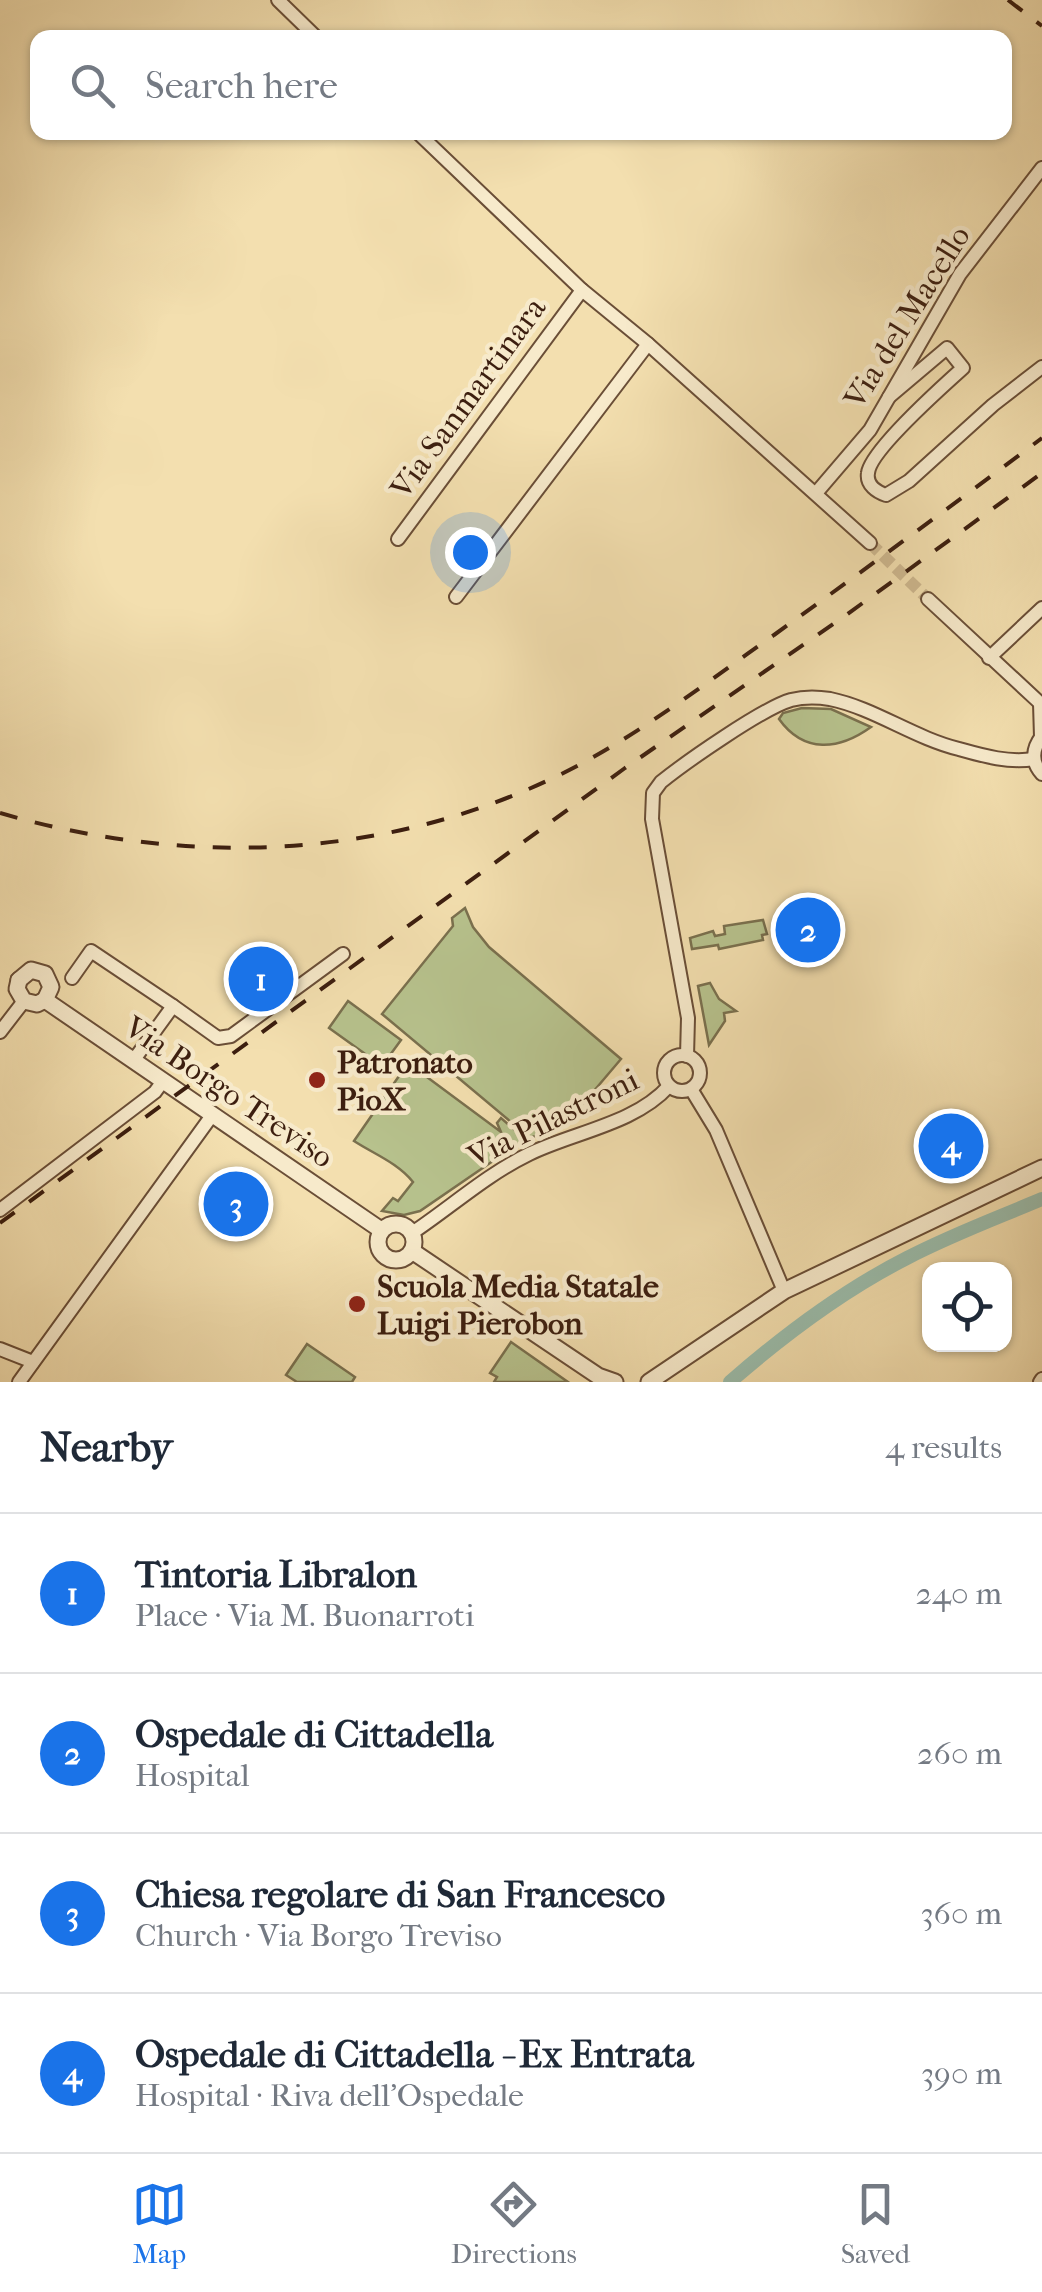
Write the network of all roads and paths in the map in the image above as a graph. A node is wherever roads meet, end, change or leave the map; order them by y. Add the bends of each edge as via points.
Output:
1 (278, 0) edge
2 (309, 30) edge
3 (424, 140) edge
4 (1042, 168) edge
5 (582, 290) junction
6 (648, 344) junction
7 (1042, 366) edge
8 (889, 397) junction
9 (817, 492) junction
10 (398, 538) dead end
11 (870, 543) tunnel mouth
12 (456, 597) dead end
13 (928, 599) tunnel mouth
14 (1042, 608) edge
15 (989, 658) junction
16 (1041, 704) edge
17 (1042, 736) edge
18 (1034, 759) junction
19 (1042, 774) edge
20 (343, 954) dead end
21 (0, 973) edge
22 (72, 978) dead end
23 (18, 980) junction
24 (24, 1000) junction
25 (45, 1000) junction
26 (173, 1006) junction
27 (0, 1032) edge
28 (687, 1056) junction
29 (133, 1060) junction
30 (164, 1081) junction
31 (669, 1086) junction
32 (691, 1089) junction
33 (213, 1114) junction
34 (1042, 1168) edge
35 (0, 1210) edge
36 (381, 1230) junction
37 (412, 1232) junction
38 (412, 1251) junction
39 (784, 1290) junction
40 (0, 1348) edge
41 (33, 1362) junction
42 (606, 1380) edge
43 (19, 1382) edge
44 (648, 1382) edge

1 - 2 street
3 - 5 street, Via Sanmartinara
4 - 8 street, Via del Macello via 960,274
5 - 6 street, Via Sanmartinara
5 - 10 street, Via Sanmartinara
6 - 9 street, Via Sanmartinara
6 - 12 street
7 - 8 street via 895,492 879,493 868,481 874,459 964,368 946,349
8 - 9 street, Via del Macello
9 - 11 street, Via Sanmartinara
13 - 15 street
14 - 15 street
15 - 16 street
16 - 17 street
17 - 18 street
18 - 19 street
18 - 28 street via 1005,761 944,746 852,706 806,697 776,706 661,782 653,792 652,818 688,1018
20 - 26 street via 231,1036 218,1038
21 - 23 street, Via Borgo Treviso
22 - 26 street via 91,951
23 - 24 street
23 - 25 street, Via Borgo Treviso via 30,970 45,974 51,987
24 - 25 street
24 - 27 street
25 - 29 street, Via Borgo Treviso
26 - 29 street
28 - 31 street via 668,1062
28 - 32 street via 700,1072
29 - 30 street, Via Borgo Treviso
30 - 33 street, Via Borgo Treviso
30 - 35 street
31 - 32 street
31 - 37 street, Via Pilastroni via 643,1108 530,1154
32 - 39 street via 716,1130
33 - 36 street, Via Borgo Treviso
33 - 41 street
34 - 39 street
36 - 37 street via 400,1224
36 - 38 street, Via Borgo Treviso via 378,1244 385,1257 400,1260
37 - 38 street
38 - 42 street, Via Borgo Treviso
39 - 44 street
40 - 41 street
41 - 43 street

